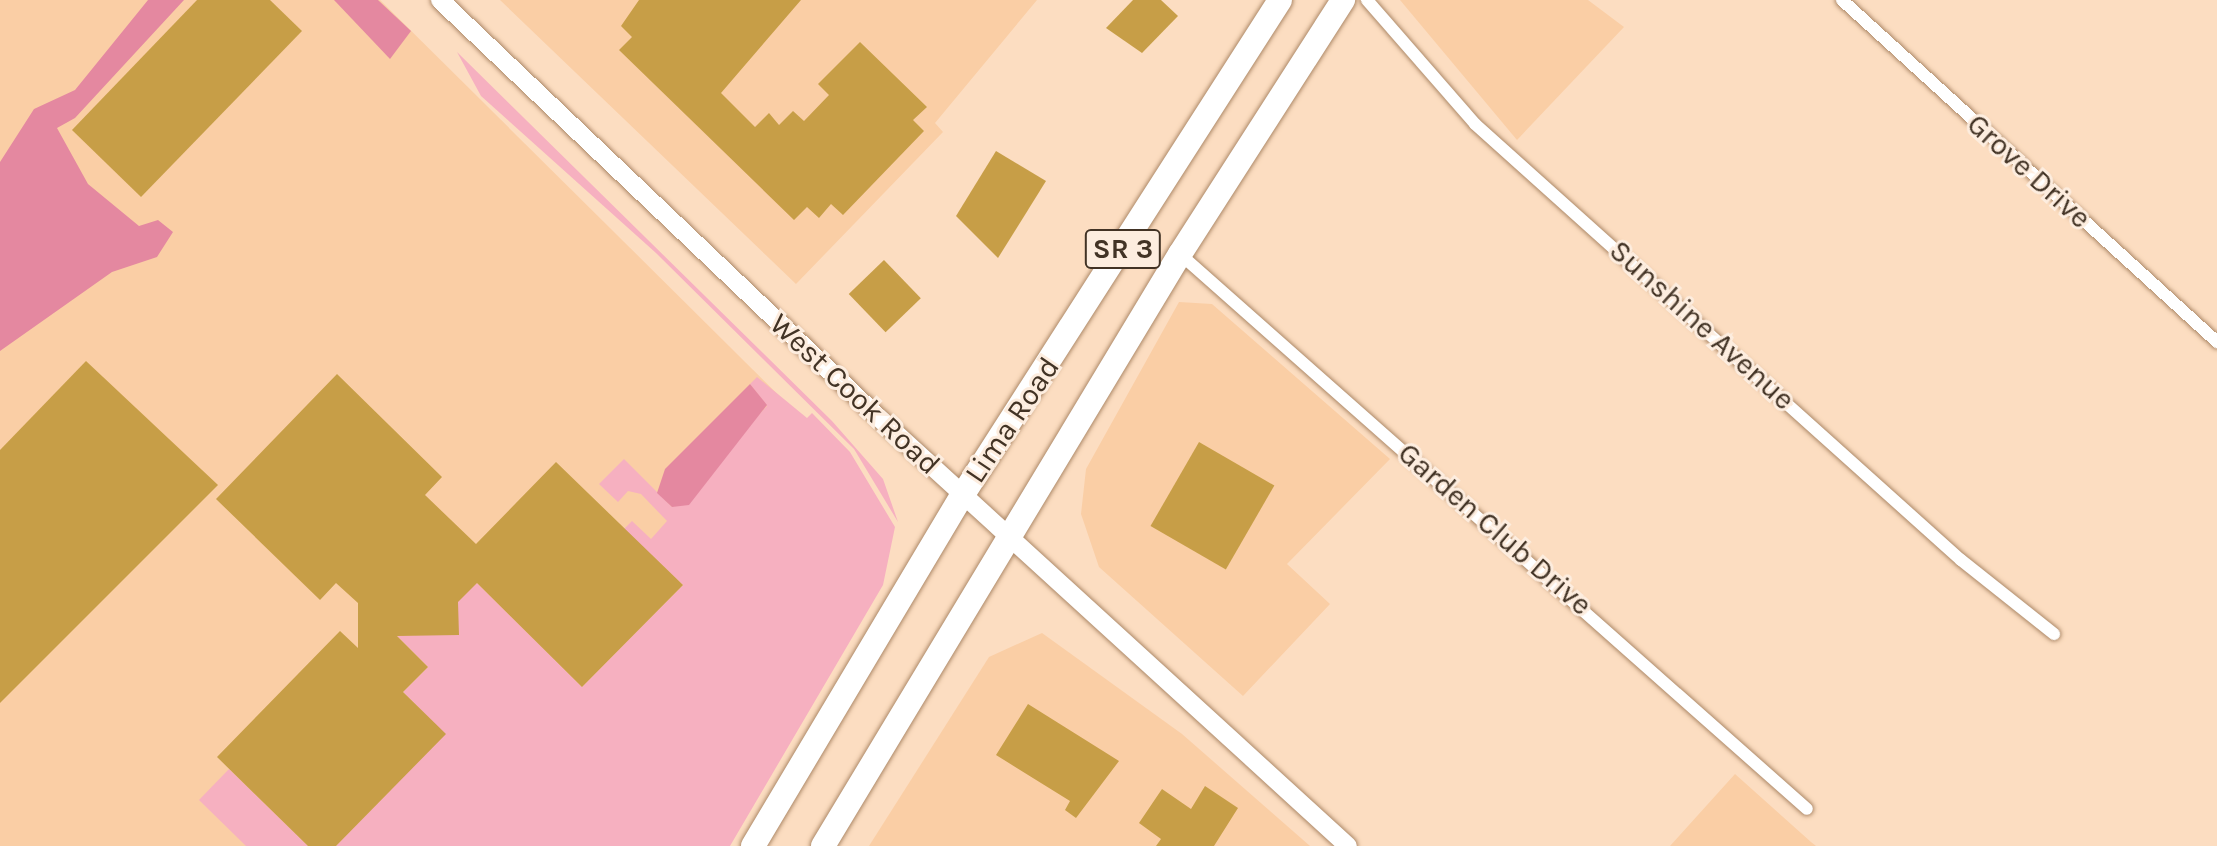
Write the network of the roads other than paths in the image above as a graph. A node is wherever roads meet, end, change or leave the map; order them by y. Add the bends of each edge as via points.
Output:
1 (440, 0) edge
2 (1280, 0) edge
3 (1343, 0) edge
4 (1367, 0) edge
5 (1842, 0) edge
6 (1180, 254) junction
7 (2217, 342) edge
8 (962, 496) junction
9 (1010, 540) junction
10 (2054, 634) dead end
11 (1807, 809) dead end
12 (753, 846) edge
13 (823, 846) edge
14 (1348, 846) edge

1 - 8 main road, West Cook Road
2 - 8 highway, Lima Road / SR 3
3 - 6 highway, Lima Road / SR 3
4 - 10 street, Sunshine Avenue via 1475,124 1961,560
5 - 7 street, Grove Drive
6 - 9 highway, Lima Road / SR 3
6 - 11 street, Garden Club Drive
8 - 9 main road, West Cook Road
8 - 12 highway, Lima Road / SR 3
9 - 13 highway, Lima Road / SR 3
9 - 14 main road, West Cook Road

